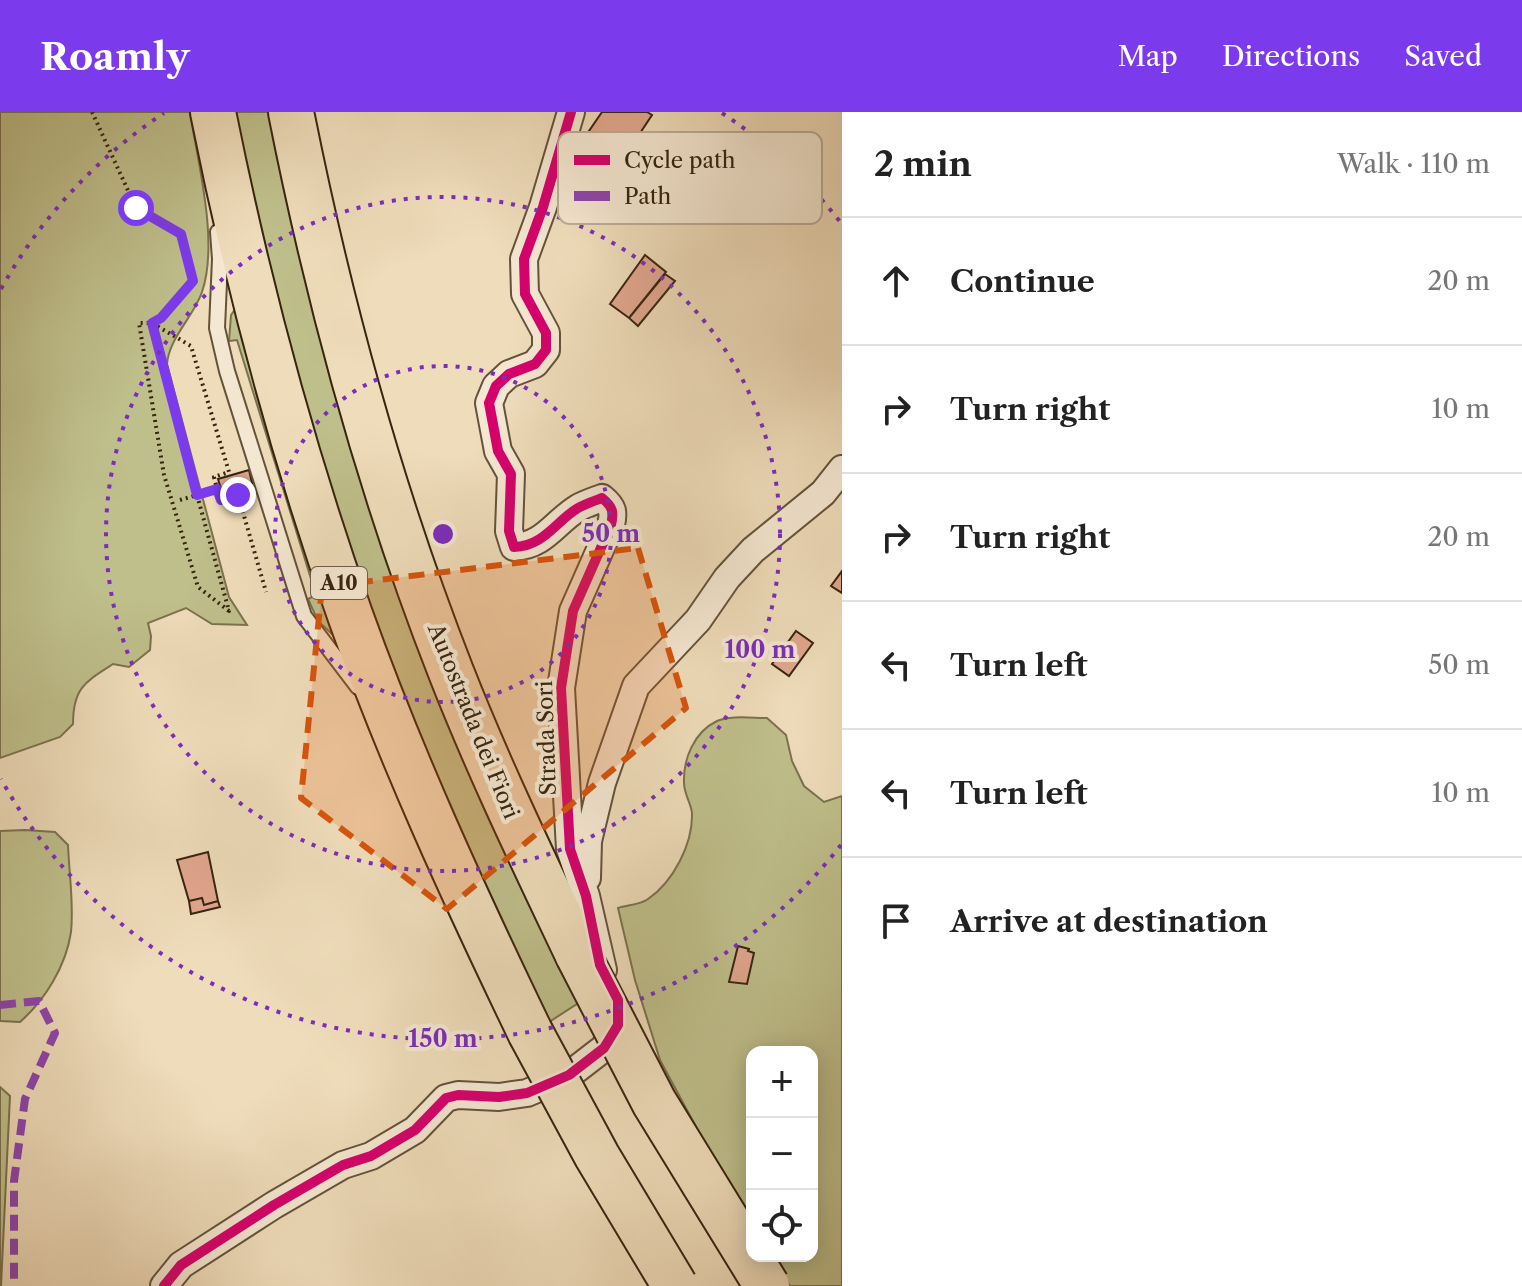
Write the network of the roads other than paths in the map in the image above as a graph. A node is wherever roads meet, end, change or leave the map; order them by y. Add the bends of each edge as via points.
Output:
1 (210, 112) edge
2 (291, 112) edge
3 (571, 112) edge
4 (565, 132) edge
5 (558, 157) edge
6 (212, 184) dead end
7 (216, 218) dead end
8 (842, 469) edge
9 (362, 697) dead end
10 (385, 747) dead end
11 (418, 789) junction
12 (586, 896) junction
13 (164, 1286) edge
14 (675, 1286) edge
15 (767, 1286) edge

1 - 6 lane
1 - 11 highway, A10 via 299,461 350,615
2 - 15 highway, Autostrada dei Fiori, bridge via 345,350 410,560 457,686 578,955 654,1102
3 - 4 street, Strada Sori
5 - 12 street, Strada Sori via 524,259 525,294 546,333 546,350 535,364 509,374 496,386 489,403 498,451 511,474 509,531 514,547 548,536 578,508 602,498 614,513 573,611 561,688 570,849
7 - 9 lane via 217,328 231,386 304,616
8 - 12 street via 823,493 753,550 636,686 588,841
10 - 11 lane
11 - 14 highway, A10, bridge via 530,1032
12 - 13 street, Strada Sori via 600,965 618,1000 618,1025 604,1048 569,1075 527,1093 446,1098 415,1130 274,1205 181,1265

